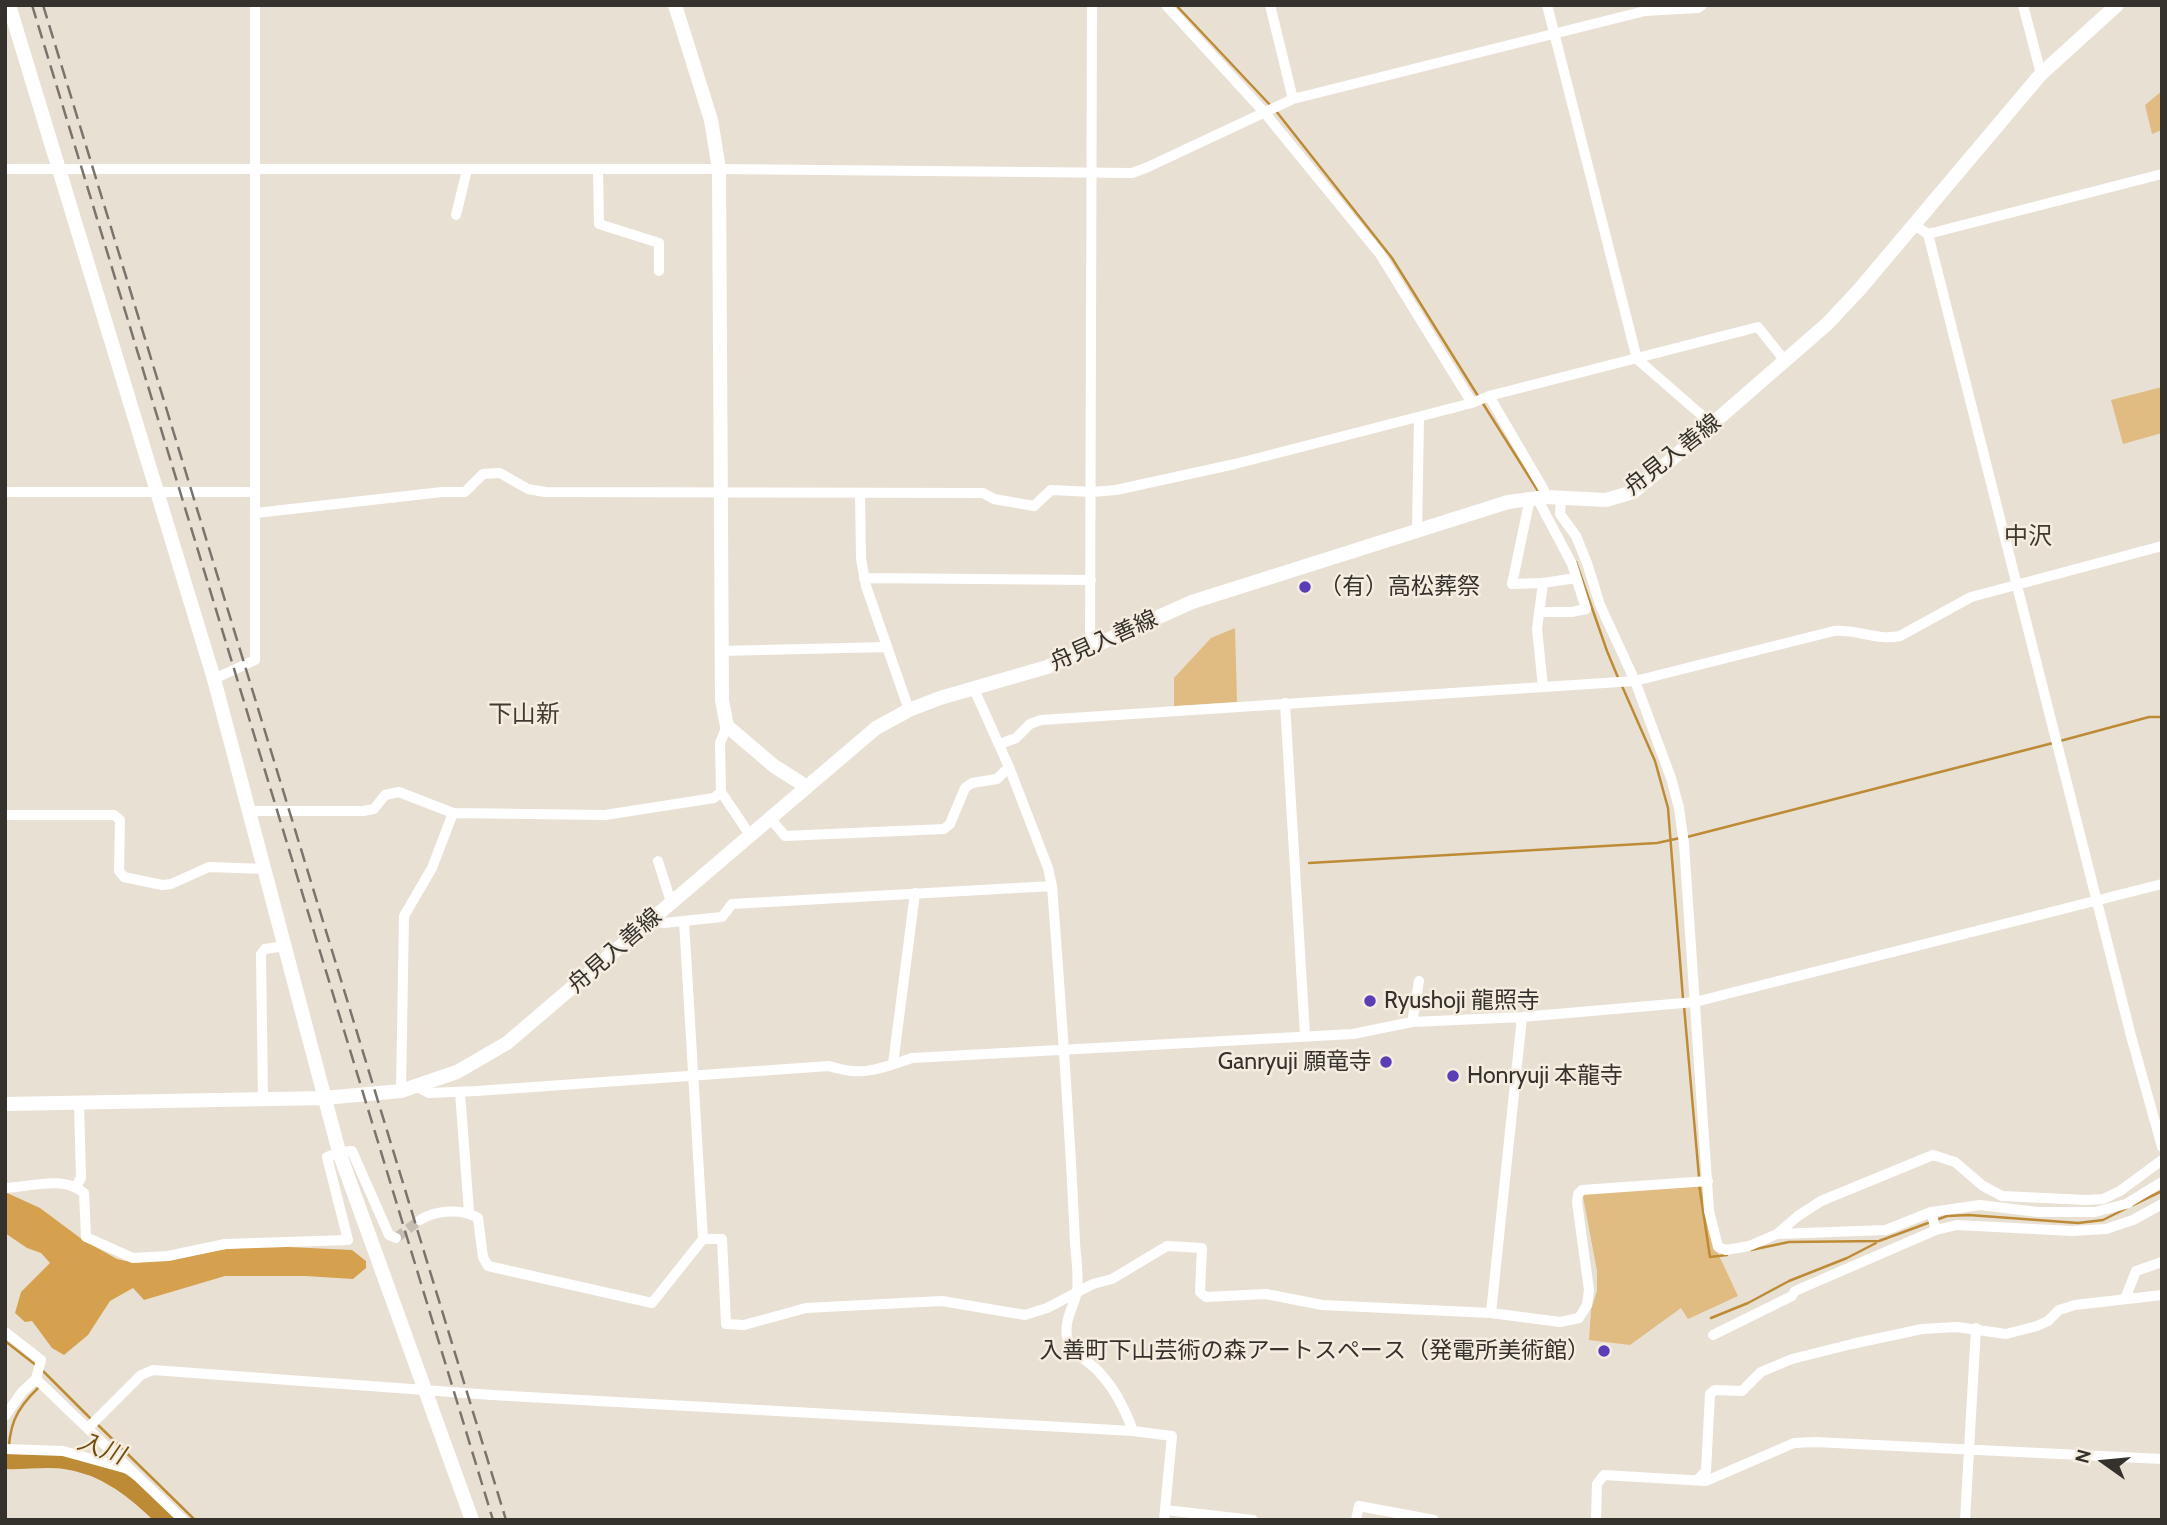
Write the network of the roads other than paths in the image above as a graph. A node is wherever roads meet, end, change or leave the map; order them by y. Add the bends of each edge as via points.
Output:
1 (9, 5) edge
2 (255, 5) edge
3 (675, 5) edge
4 (1092, 5) edge
5 (1166, 5) edge
6 (1270, 5) edge
7 (1547, 5) edge
8 (1702, 5) edge
9 (2023, 5) edge
10 (2117, 5) edge
11 (1555, 35) junction
12 (2041, 74) junction
13 (1293, 99) junction
14 (1264, 112) junction
15 (5, 169) edge
16 (59, 169) junction
17 (719, 169) junction
18 (255, 170) junction
19 (467, 170) junction
20 (597, 170) junction
21 (1090, 171) junction
22 (2162, 174) edge
23 (456, 215) dead end
24 (1914, 225) junction
25 (1928, 234) junction
26 (659, 271) dead end
27 (1637, 359) junction
28 (1785, 361) junction
29 (1489, 396) junction
30 (1472, 403) junction
31 (1419, 417) junction
32 (1713, 425) junction
33 (5, 492) edge
34 (158, 492) junction
35 (255, 492) junction
36 (720, 492) junction
37 (1092, 492) junction
38 (860, 493) junction
39 (1561, 497) junction
40 (1538, 498) junction
41 (256, 513) junction
42 (1417, 531) junction
43 (2162, 546) edge
44 (864, 578) junction
45 (1576, 578) junction
46 (1091, 580) junction
47 (1543, 583) junction
48 (2018, 583) junction
49 (1539, 612) junction
50 (887, 648) junction
51 (1090, 648) junction
52 (720, 651) junction
53 (214, 679) junction
54 (1635, 681) junction
55 (1543, 687) junction
56 (974, 689) junction
57 (1285, 703) junction
58 (909, 710) junction
59 (727, 726) junction
60 (1000, 744) junction
61 (1009, 767) junction
62 (807, 787) junction
63 (722, 792) junction
64 (250, 811) junction
65 (453, 813) junction
66 (5, 815) edge
67 (770, 818) junction
68 (750, 835) junction
69 (658, 861) dead end
70 (265, 869) junction
71 (2162, 884) edge
72 (1052, 886) junction
73 (915, 893) junction
74 (2098, 900) junction
75 (671, 902) junction
76 (649, 921) junction
77 (684, 921) junction
78 (285, 946) junction
79 (1419, 981) dead end
80 (1695, 1002) junction
81 (1522, 1017) junction
82 (1412, 1022) junction
83 (1306, 1035) junction
84 (1065, 1048) junction
85 (893, 1064) junction
86 (694, 1075) junction
87 (418, 1087) junction
88 (401, 1091) junction
89 (460, 1092) junction
90 (324, 1098) junction
91 (262, 1099) junction
92 (79, 1103) junction
93 (5, 1104) edge
94 (2162, 1147) edge
95 (339, 1152) junction
96 (2162, 1160) edge
97 (1708, 1181) junction
98 (2162, 1182) edge
99 (76, 1186) junction
100 (5, 1188) edge
101 (2162, 1204) edge
102 (469, 1212) junction
103 (1931, 1212) junction
104 (420, 1220) tunnel mouth
105 (1936, 1230) junction
106 (1777, 1234) junction
107 (396, 1238) dead end
108 (703, 1239) junction
109 (2162, 1262) edge
110 (1077, 1291) junction
111 (2162, 1295) edge
112 (2125, 1299) junction
113 (1491, 1313) junction
114 (1976, 1328) junction
115 (5, 1332) edge
116 (1713, 1335) dead end
117 (36, 1379) junction
118 (425, 1388) junction
119 (5, 1416) edge
120 (89, 1427) junction
121 (1133, 1431) junction
122 (5, 1449) edge
123 (1969, 1450) junction
124 (2162, 1460) edge
125 (131, 1470) junction
126 (1698, 1479) junction
127 (1164, 1515) edge
128 (183, 1520) edge
129 (472, 1520) edge
130 (1254, 1520) edge
131 (1356, 1520) edge
132 (1434, 1520) edge
133 (1596, 1520) edge
134 (1965, 1520) edge

1 - 16 main road
2 - 18 street
3 - 17 main road via 711,120
4 - 21 street
5 - 14 street
6 - 13 street
7 - 11 street
8 - 11 street via 1645,11
9 - 12 street
10 - 12 main road, 舟見入善線
11 - 13 street
11 - 27 street
12 - 24 main road, 舟見入善線
13 - 14 street
14 - 21 street via 1132,173
14 - 30 street via 1380,254
15 - 16 street
16 - 18 street
16 - 34 main road
17 - 20 street
17 - 21 street
17 - 36 main road
18 - 19 street
18 - 35 street
19 - 20 street
19 - 23 street
20 - 26 street via 600,225 659,243
21 - 37 street
22 - 25 street
24 - 25 street
24 - 28 main road, 舟見入善線 via 1827,324
25 - 48 street
27 - 28 street via 1758,327
27 - 29 street
27 - 32 street
28 - 32 main road, 舟見入善線
29 - 30 street
29 - 40 street via 1544,490
30 - 31 street
31 - 37 street via 1235,464
31 - 42 street
32 - 39 main road, 舟見入善線 via 1633,492 1606,500
33 - 34 street
34 - 35 street
34 - 53 main road
35 - 41 street
36 - 38 street
36 - 41 street via 545,492 528,489 500,472 483,474 465,492
36 - 52 main road
37 - 38 street via 1051,490 1034,506 983,493
37 - 46 street
38 - 44 street
39 - 40 main road, 舟見入善線
39 - 54 street via 1560,514 1576,536
40 - 42 main road, 舟見入善線 via 1508,502
40 - 45 street
40 - 47 street via 1512,584
41 - 53 street via 256,660
42 - 51 main road, 舟見入善線 via 1192,602
43 - 48 street
44 - 46 street
44 - 50 street
45 - 47 street
45 - 49 street via 1587,609
46 - 51 street
47 - 49 street
48 - 54 street via 1970,597 1900,636 1834,631
48 - 74 street
49 - 55 street
50 - 52 street
50 - 58 street
51 - 56 main road, 舟見入善線 via 1047,667
52 - 59 main road
53 - 64 main road
54 - 55 street
54 - 80 street via 1679,808
55 - 57 street
56 - 58 main road, 舟見入善線
56 - 60 street
57 - 60 street via 1041,720
57 - 83 street
58 - 62 main road, 舟見入善線 via 876,728
59 - 62 main road
59 - 63 street via 720,743
60 - 61 street
61 - 67 street via 997,779 965,788 944,829 785,836
61 - 72 street
62 - 67 main road, 舟見入善線
63 - 65 street via 714,798 605,815
63 - 68 street
64 - 65 street via 363,811 374,809 385,794 399,792
64 - 70 main road
65 - 88 street via 432,868 404,916
66 - 70 street via 114,815 120,820 119,871 124,877 162,885 209,867
67 - 68 main road, 舟見入善線
68 - 75 main road, 舟見入善線
69 - 75 street
70 - 78 main road
71 - 74 street
72 - 73 street
72 - 84 street
73 - 77 street via 732,904 722,917
73 - 85 street
74 - 80 street
74 - 94 street
75 - 76 main road, 舟見入善線
76 - 77 street
76 - 87 main road, 舟見入善線 via 507,1043 457,1072
77 - 86 street
78 - 90 main road
78 - 91 street via 261,954
79 - 82 street
80 - 81 street
80 - 97 street
81 - 82 street
81 - 113 street
82 - 83 street via 1353,1034
83 - 84 street
84 - 85 street via 912,1058
84 - 110 street
85 - 86 street via 862,1072 829,1066
86 - 89 street
86 - 108 street
87 - 88 main road, 舟見入善線
87 - 89 street via 429,1093
88 - 90 main road, 舟見入善線
89 - 102 street
90 - 91 main road, 舟見入善線
90 - 95 main road
91 - 92 main road, 舟見入善線
92 - 93 main road, 舟見入善線
92 - 99 street via 81,1178
95 - 99 street via 327,1157 348,1240 225,1244 133,1258 86,1237 84,1193
95 - 107 street via 352,1151 389,1235
95 - 118 main road
96 - 106 street via 2120,1191 2086,1200 2002,1196 1955,1162 1933,1155 1821,1201
97 - 106 street via 1709,1211 1718,1247 1749,1246
97 - 113 street via 1582,1190 1577,1202 1590,1290 1578,1318 1560,1322
98 - 103 street via 2126,1204 2095,1212 1980,1205
99 - 100 street via 63,1182
101 - 105 street via 2106,1230 1957,1225
102 - 104 street via 431,1213
102 - 108 street via 478,1218 488,1266 652,1303
103 - 105 street
103 - 106 street via 1886,1230
105 - 116 street via 1795,1291
108 - 110 street via 722,1239 726,1324 744,1325 806,1308 942,1301 1025,1315
109 - 112 street via 2136,1270
110 - 113 street via 1112,1279 1167,1246 1202,1248 1200,1292 1206,1297 1266,1294 1322,1305
110 - 121 street via 1066,1324 1068,1340 1116,1394
111 - 112 street
112 - 114 street via 2075,1305 2037,1326 2006,1335
114 - 123 street
114 - 126 street via 1922,1329 1840,1347 1761,1372 1742,1391 1715,1390 1710,1394 1706,1471
115 - 117 street via 41,1360
117 - 119 street
117 - 120 street
118 - 120 street via 153,1370 141,1375
118 - 121 street
118 - 129 main road
120 - 125 street
121 - 127 street via 1172,1436
122 - 125 street via 63,1451
123 - 124 street
123 - 126 street via 1794,1443 1706,1480
123 - 134 street
125 - 128 street
126 - 133 street via 1604,1475 1597,1484
127 - 130 street
131 - 132 street via 1359,1506

